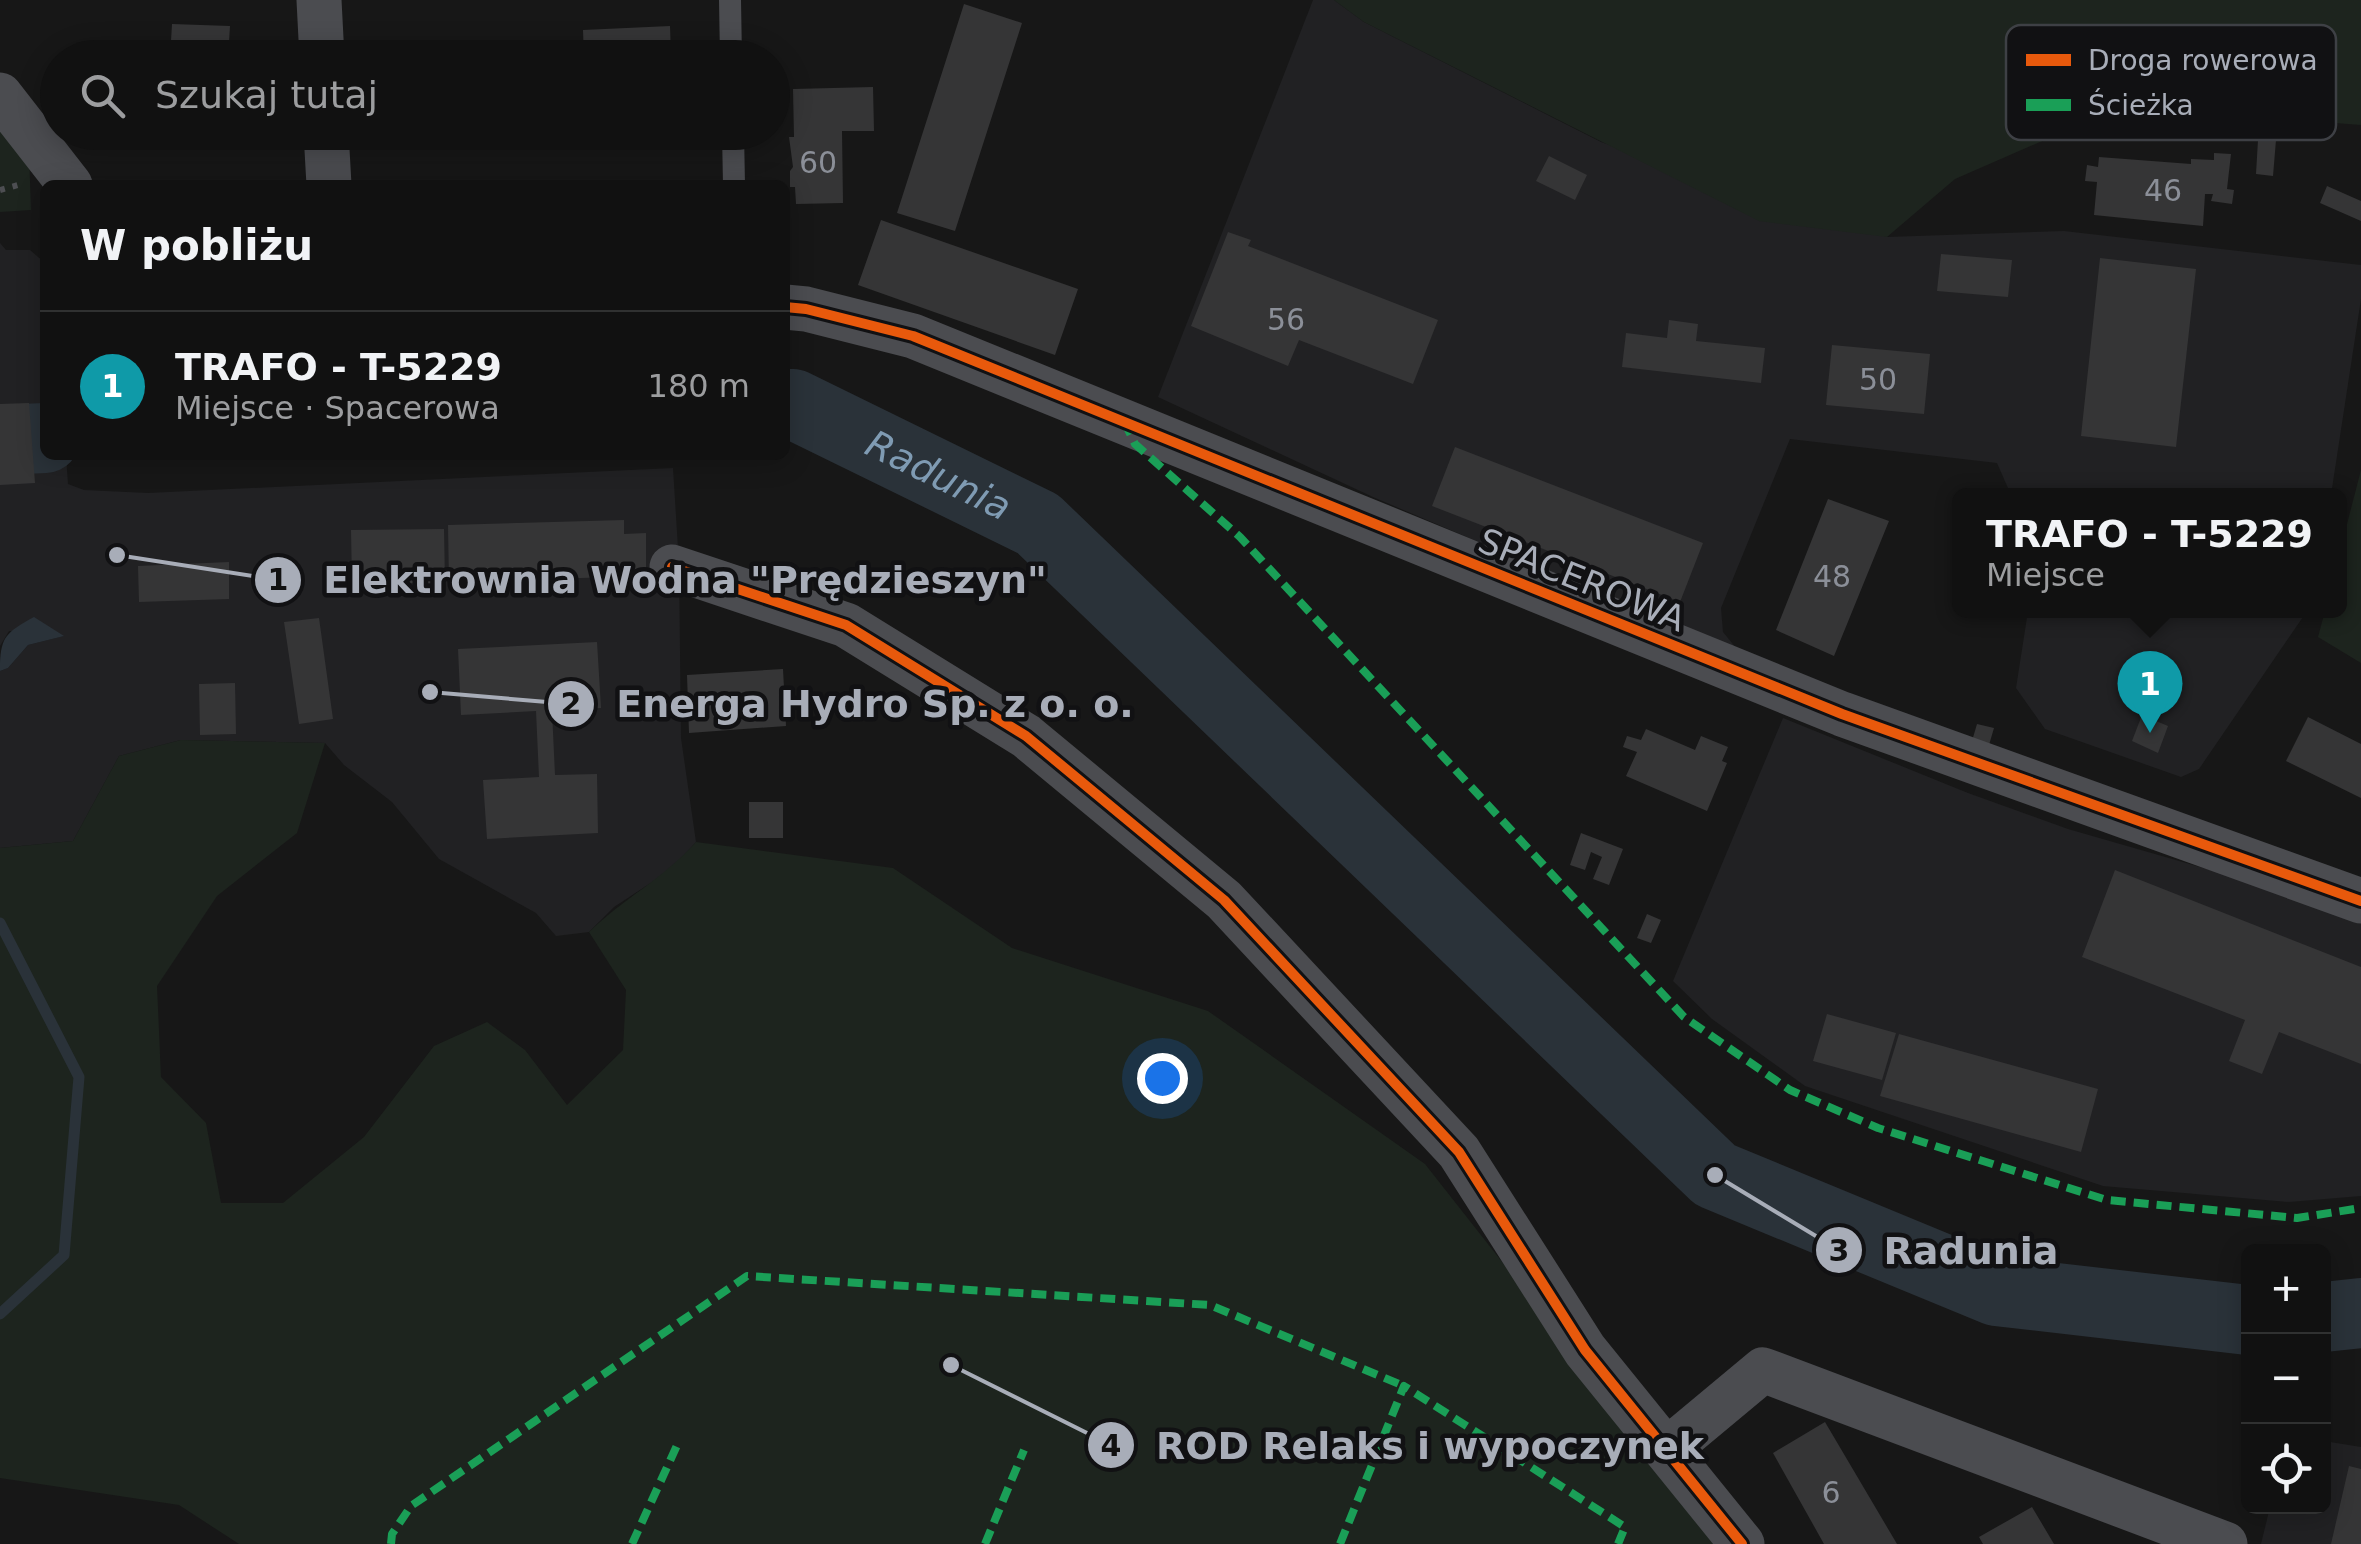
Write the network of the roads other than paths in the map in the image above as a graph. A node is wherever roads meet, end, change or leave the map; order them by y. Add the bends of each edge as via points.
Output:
1 (320, 0) edge
2 (730, 0) edge
3 (321, 40) edge
4 (731, 40) edge
5 (0, 95) edge
6 (40, 146) edge
7 (43, 150) edge
8 (327, 150) edge
9 (733, 150) edge
10 (66, 180) edge
11 (329, 180) edge
12 (734, 180) edge
13 (790, 307) edge
14 (672, 566) dead end
15 (2361, 902) edge
16 (1667, 1450) junction
17 (1742, 1544) edge
18 (2224, 1544) edge

1 - 3 street
2 - 4 lane
5 - 6 street
7 - 10 street
8 - 11 street
9 - 12 lane
13 - 15 street, SPACEROWA via 914,336 1842,714
14 - 16 street via 846,625 1026,736 1224,900 1459,1152 1585,1350
16 - 17 street
16 - 18 street via 1763,1370

